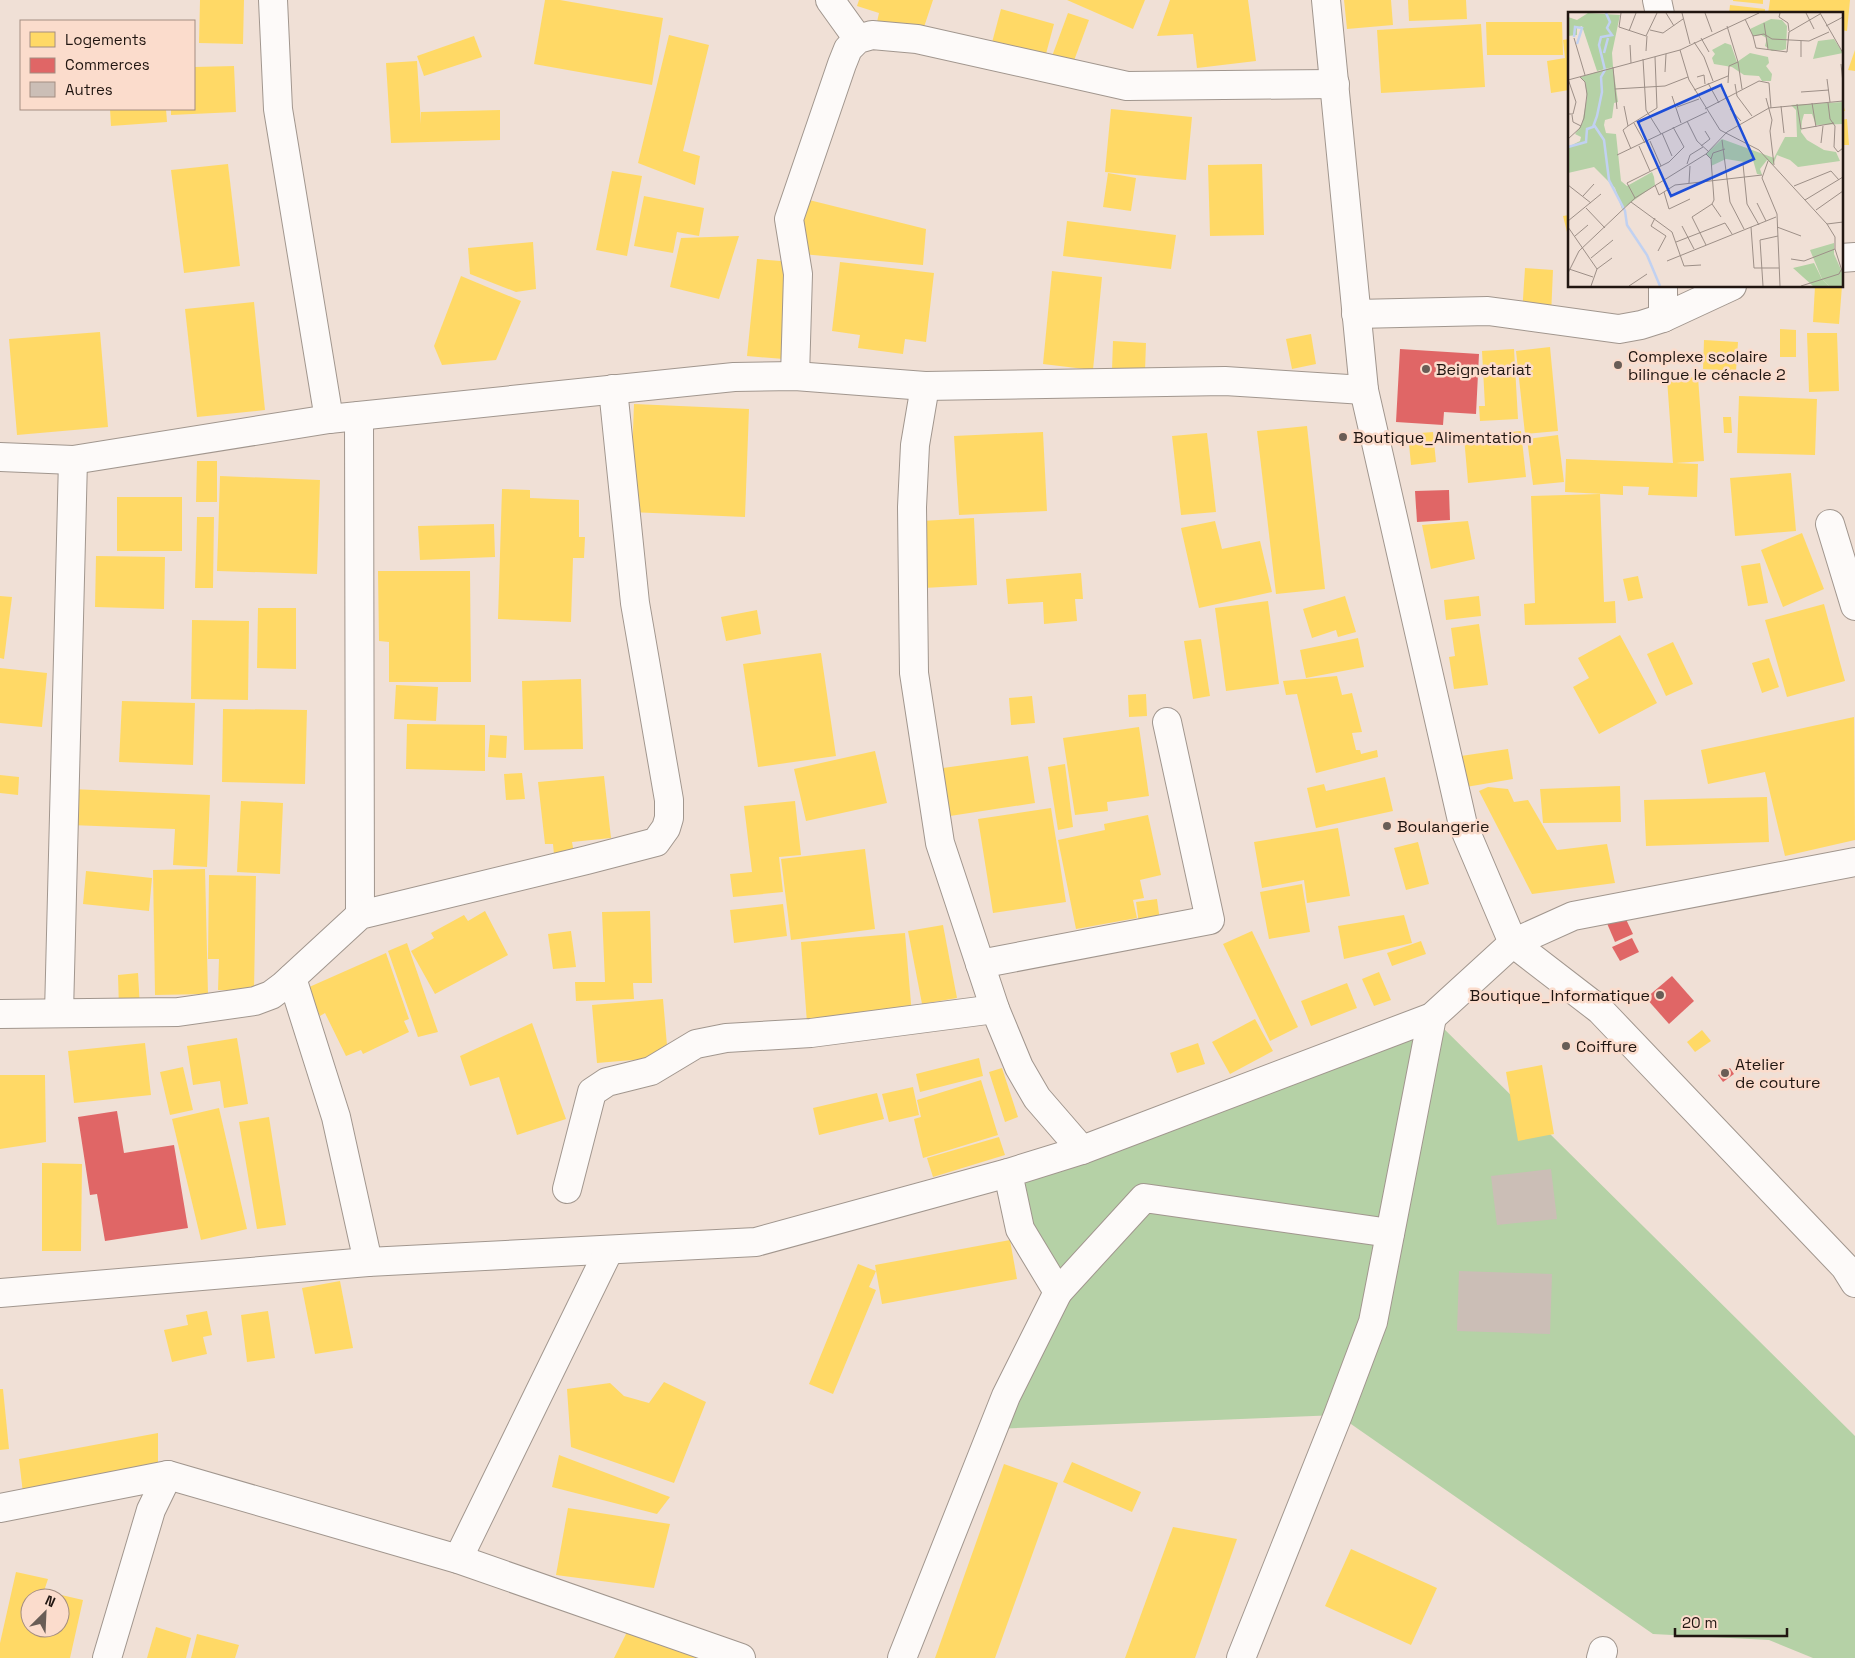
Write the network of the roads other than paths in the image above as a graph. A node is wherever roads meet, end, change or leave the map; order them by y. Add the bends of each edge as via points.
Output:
1 (273, 0) edge
2 (830, 0) edge
3 (1326, 0) edge
4 (858, 39) junction
5 (1335, 84) junction
6 (1855, 257) edge
7 (1842, 258) edge
8 (1663, 288) edge
9 (1728, 288) edge
10 (1356, 314) junction
11 (1663, 318) junction
12 (795, 376) junction
13 (925, 386) junction
14 (613, 390) junction
15 (1364, 390) junction
16 (359, 416) junction
17 (329, 419) junction
18 (0, 457) edge
19 (73, 460) junction
20 (1830, 524) dead end
21 (1855, 606) edge
22 (1167, 722) dead end
23 (1855, 862) edge
24 (360, 915) junction
25 (1513, 942) junction
26 (980, 964) junction
27 (292, 978) junction
28 (995, 1009) junction
29 (59, 1013) junction
30 (0, 1014) edge
31 (1432, 1017) junction
32 (1082, 1150) junction
33 (1008, 1172) junction
34 (567, 1189) dead end
35 (1390, 1233) junction
36 (609, 1250) junction
37 (368, 1262) junction
38 (1855, 1283) edge
39 (1058, 1292) junction
40 (0, 1293) edge
41 (168, 1475) junction
42 (0, 1508) edge
43 (458, 1559) junction
44 (107, 1658) edge
45 (741, 1658) edge
46 (902, 1658) edge
47 (1241, 1658) edge

1 - 17 street via 278,109
2 - 4 street
3 - 5 street
4 - 5 street via 872,35 917,39 1127,86
4 - 12 street via 848,49 842,64 789,220 798,274
5 - 10 street
6 - 7 street
8 - 11 street
9 - 11 street
10 - 11 street via 1488,311 1619,329
10 - 15 street
12 - 13 street
12 - 14 street via 734,377
13 - 15 street via 1224,381
13 - 26 street via 915,444 912,507 914,673 940,843
14 - 16 street
14 - 24 street via 635,603 669,800 670,818 666,828 656,842
15 - 25 street via 1463,825
16 - 17 street
16 - 24 street
17 - 19 street
18 - 19 street
19 - 29 street
20 - 21 street
22 - 26 street via 1210,920
23 - 25 street via 1573,916
24 - 27 street
25 - 31 street
25 - 38 street via 1600,1010 1845,1268
26 - 28 street
27 - 29 street via 271,995 255,1001 178,1012
27 - 37 street via 336,1118
28 - 32 street via 1019,1067 1037,1098
28 - 34 street via 696,1044 651,1071 607,1082 592,1092
29 - 30 street
31 - 32 street
31 - 35 street
32 - 33 street
33 - 36 street via 756,1242
33 - 39 street via 1020,1229
35 - 39 street via 1144,1198
35 - 47 street via 1373,1322
36 - 37 street
36 - 43 street
37 - 40 street
39 - 46 street via 1006,1396
41 - 42 street
41 - 43 street
41 - 44 street via 151,1510
43 - 45 street

